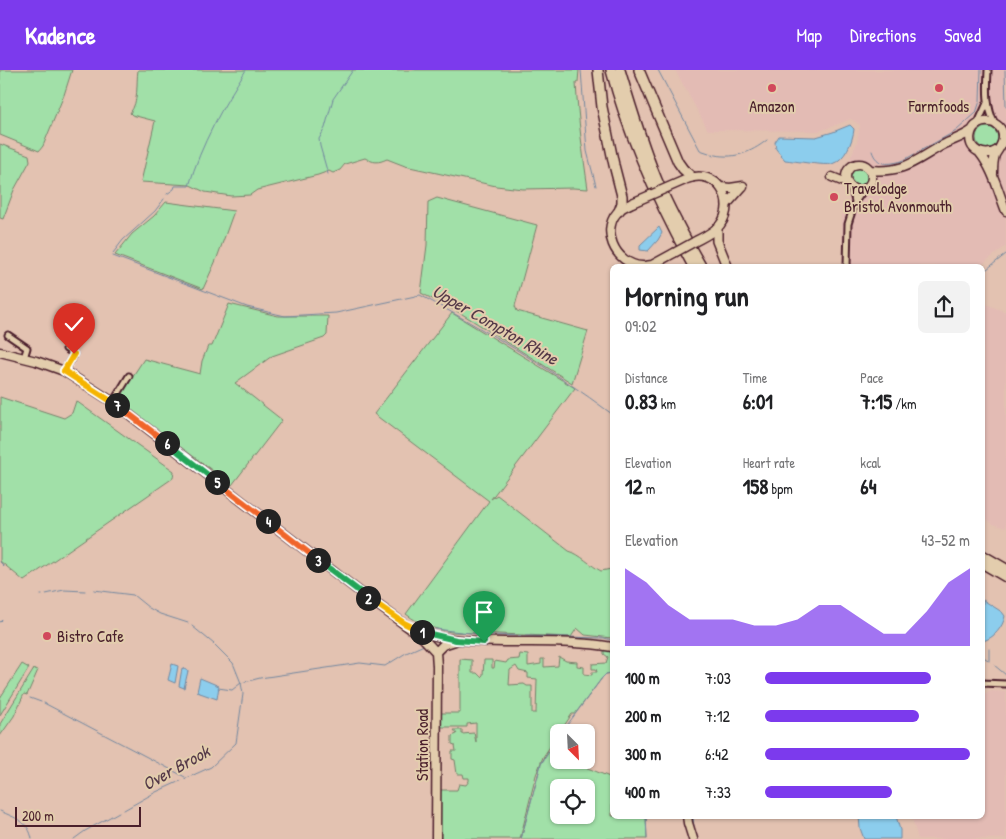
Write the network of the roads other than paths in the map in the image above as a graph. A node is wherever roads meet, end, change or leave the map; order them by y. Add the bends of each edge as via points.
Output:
1 (598, 70) edge
2 (611, 70) edge
3 (620, 70) edge
4 (639, 70) edge
5 (988, 70) edge
6 (987, 100) junction
7 (978, 124) junction
8 (995, 124) junction
9 (971, 131) junction
10 (953, 141) junction
11 (976, 150) junction
12 (998, 150) junction
13 (870, 170) junction
14 (889, 171) junction
15 (847, 172) junction
16 (993, 174) junction
17 (689, 178) junction
18 (871, 182) junction
19 (850, 186) junction
20 (721, 187) junction
21 (865, 188) junction
22 (855, 202) junction
23 (727, 204) junction
24 (619, 211) junction
25 (1006, 211) edge
26 (717, 228) junction
27 (631, 264) edge
28 (654, 264) edge
29 (692, 264) edge
30 (700, 264) edge
31 (726, 264) edge
32 (847, 264) edge
33 (8, 335) dead end
34 (66, 349) dead end
35 (0, 352) edge
36 (24, 358) junction
37 (64, 371) junction
38 (125, 378) dead end
39 (113, 402) junction
40 (985, 557) edge
41 (985, 565) edge
42 (1006, 569) edge
43 (1006, 577) edge
44 (404, 623) junction
45 (456, 640) junction
46 (610, 647) edge
47 (436, 652) junction
48 (985, 683) edge
49 (1006, 684) edge
50 (688, 819) edge
51 (436, 839) edge
52 (693, 839) edge

1 - 24 highway via 604,117 622,196
2 - 29 highway via 650,183
3 - 30 highway via 657,180
4 - 17 highway via 678,162
5 - 6 street
6 - 7 street
6 - 8 street
7 - 8 street via 986,121
7 - 9 street
8 - 12 street via 1001,129 1003,138
9 - 10 street
9 - 11 street via 970,140
10 - 11 street
10 - 14 street via 904,168
11 - 12 street via 989,154
11 - 16 street
12 - 16 street
13 - 14 street
13 - 15 street via 857,164
13 - 18 street
14 - 18 street
15 - 19 street
15 - 19 street via 832,177
16 - 25 street
17 - 20 street via 707,178
17 - 24 street, bridge
18 - 21 street
19 - 21 street via 856,190
19 - 22 street
20 - 23 street
20 - 23 street via 743,186
21 - 22 street
22 - 32 street via 848,224
23 - 26 street via 724,219
24 - 27 street via 611,228 612,244 618,255
26 - 28 street, bridge
26 - 31 highway via 716,241
33 - 36 street via 27,348
34 - 37 street via 74,354
35 - 36 street
36 - 37 street
37 - 39 street
38 - 39 street
39 - 44 street
40 - 42 highway
41 - 43 highway
44 - 45 street via 424,633
44 - 47 street
45 - 46 street
45 - 47 street
47 - 51 street, Station Road
48 - 49 street
50 - 52 street

